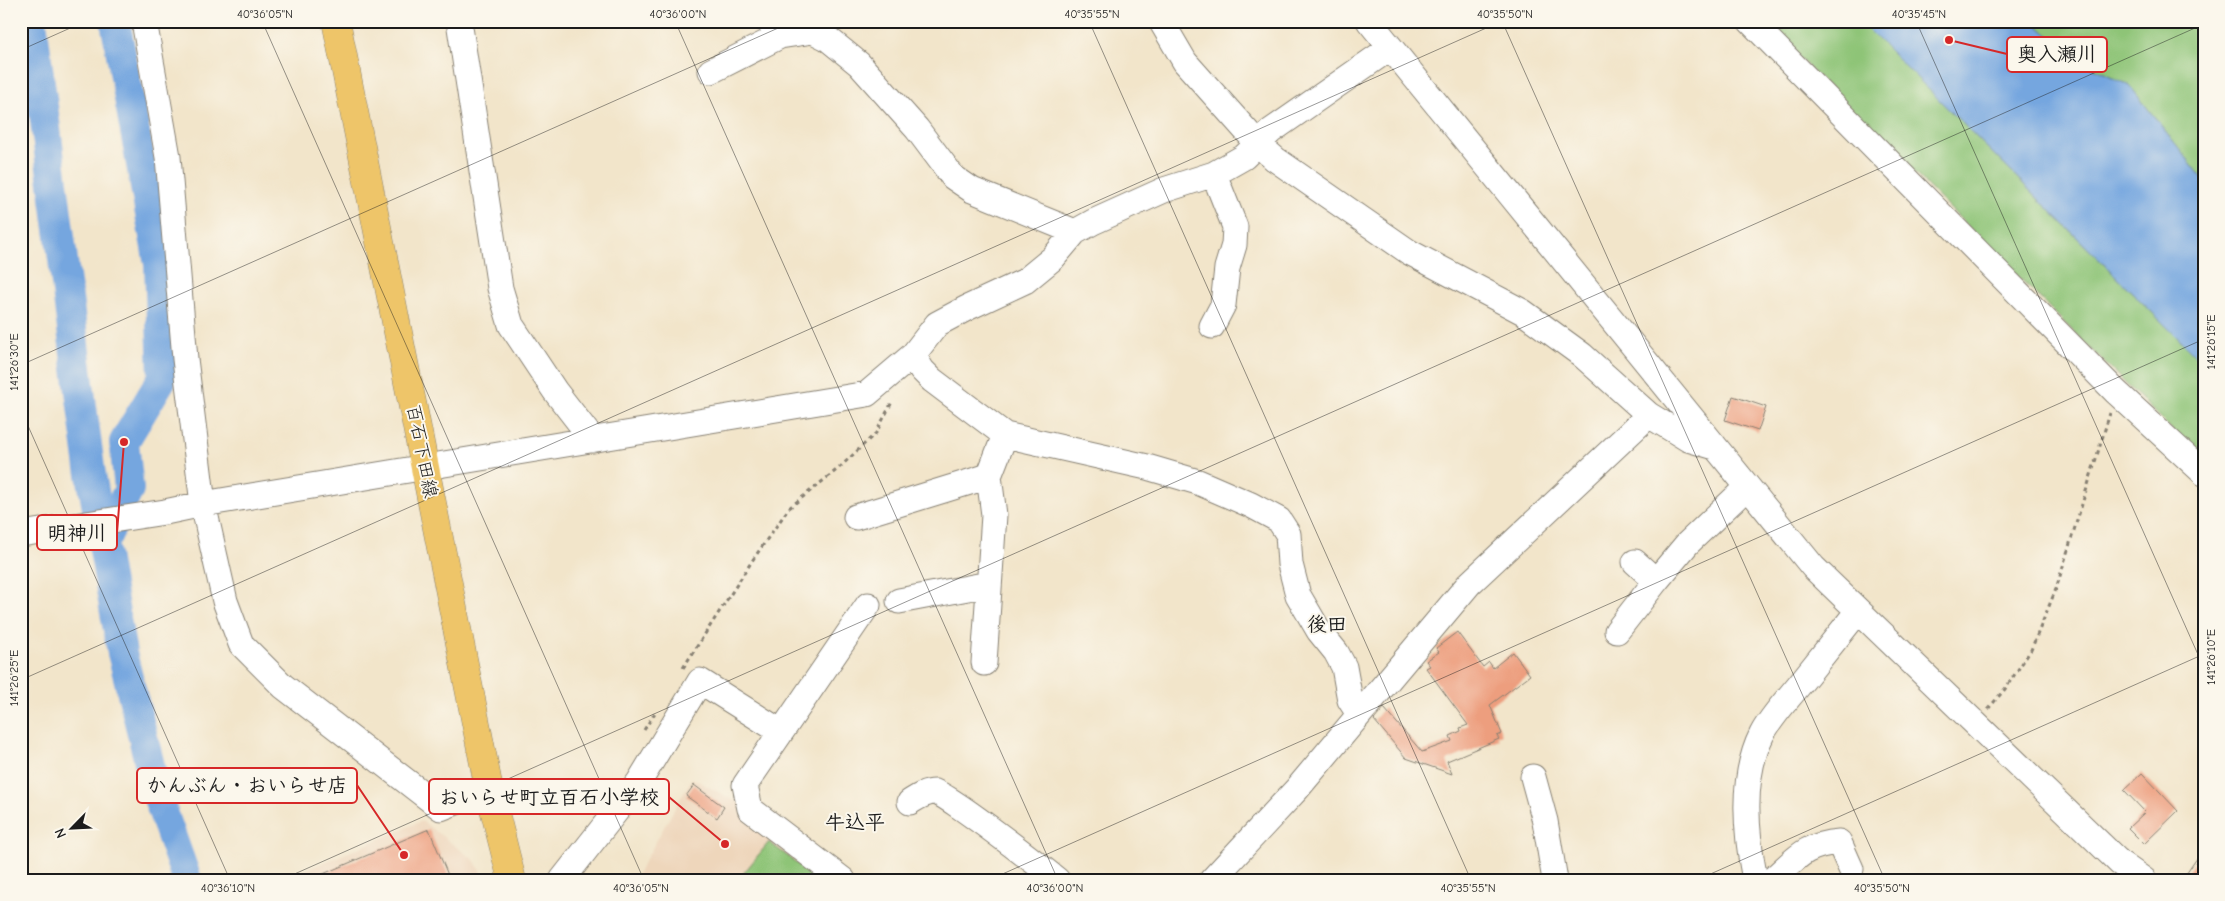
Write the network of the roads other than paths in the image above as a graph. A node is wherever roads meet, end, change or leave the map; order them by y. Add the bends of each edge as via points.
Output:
1 (144, 21) edge
2 (336, 21) edge
3 (459, 21) edge
4 (1161, 21) edge
5 (1369, 21) edge
6 (1750, 21) edge
7 (774, 29) edge
8 (1390, 48) junction
9 (711, 71) dead end
10 (1259, 145) junction
11 (1214, 174) junction
12 (1075, 232) junction
13 (1212, 326) dead end
14 (912, 355) junction
15 (1649, 415) junction
16 (1005, 435) junction
17 (593, 440) junction
18 (1715, 447) junction
19 (426, 467) junction
20 (2204, 473) edge
21 (990, 476) junction
22 (1747, 487) junction
23 (203, 504) junction
24 (856, 516) dead end
25 (21, 534) edge
26 (1635, 562) dead end
27 (1656, 581) junction
28 (989, 584) junction
29 (899, 602) dead end
30 (868, 605) dead end
31 (1858, 611) junction
32 (1617, 631) dead end
33 (984, 663) dead end
34 (1358, 714) junction
35 (781, 732) junction
36 (1533, 777) dead end
37 (489, 789) junction
38 (910, 802) dead end
39 (1851, 869) dead end
40 (2122, 871) edge
41 (512, 880) edge
42 (562, 880) edge
43 (843, 880) edge
44 (1058, 880) edge
45 (1212, 880) edge
46 (1554, 880) edge
47 (1755, 880) edge
48 (1772, 880) edge
49 (2144, 880) edge

1 - 23 street via 168,157
2 - 19 main road, 百石下田線
3 - 17 street via 500,288 511,326
4 - 10 street via 1185,62
5 - 8 street
6 - 20 street via 2115,391
7 - 9 street
7 - 12 street via 813,31 859,64 953,177 972,190
8 - 10 street via 1271,131
8 - 18 street
10 - 11 street
10 - 15 street via 1410,252 1523,312 1582,355
11 - 12 street via 1164,190
11 - 13 street via 1235,227 1222,305
12 - 14 street via 1053,258 1025,281 937,324
14 - 16 street via 932,380
14 - 17 street via 867,394
15 - 18 street via 1688,439
15 - 34 street via 1469,584
16 - 21 street
16 - 34 street via 1147,467 1198,482 1279,520 1288,534 1290,564 1298,594 1344,667 1350,700
17 - 19 street
18 - 22 street
19 - 23 street
19 - 37 main road, 百石下田線
21 - 24 street
21 - 28 street via 994,515
22 - 27 street via 1687,544
22 - 31 street via 1813,567
23 - 25 street
23 - 37 street via 225,601 241,644 283,686 441,808
26 - 27 street
27 - 32 street
28 - 29 street
28 - 33 street
30 - 35 street
31 - 40 street via 1976,723
31 - 47 street via 1762,734 1753,761 1747,818 1748,848
34 - 45 street via 1297,788
35 - 42 street via 700,681 639,782
35 - 43 street via 744,785 750,809
36 - 46 street via 1545,820
37 - 41 main road, 百石下田線
38 - 44 street via 926,793 937,792
39 - 48 street via 1839,842 1823,843 1807,848
40 - 49 street

